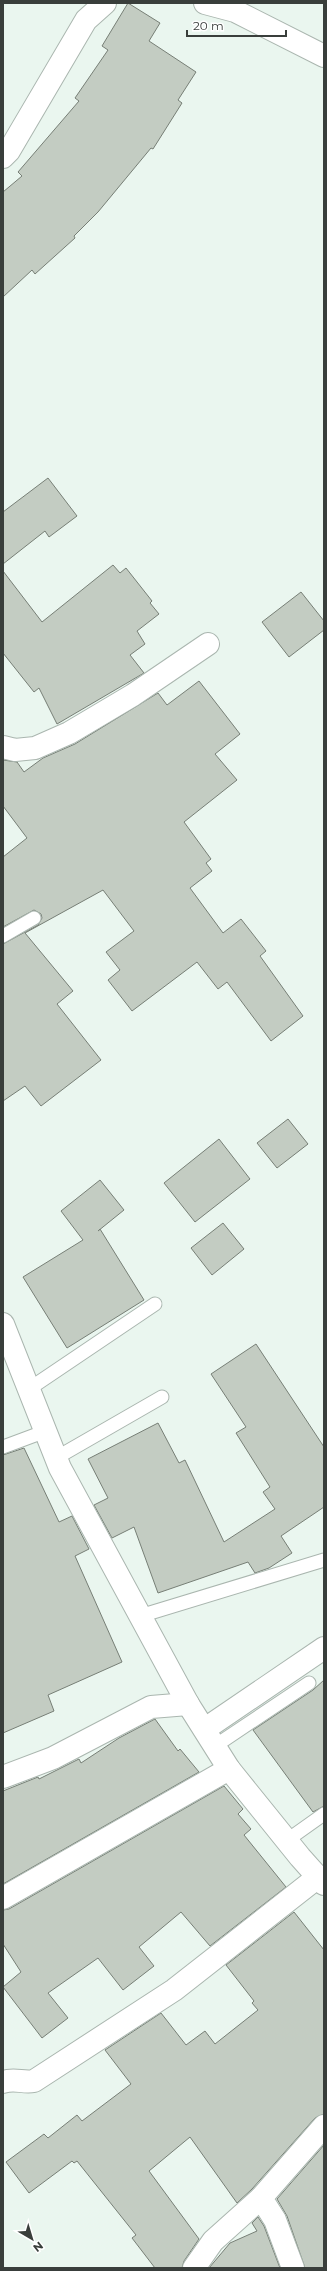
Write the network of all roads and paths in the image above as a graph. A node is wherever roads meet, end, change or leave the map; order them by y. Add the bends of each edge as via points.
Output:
1 (105, 3) edge
2 (205, 3) edge
3 (324, 56) edge
4 (3, 157) edge
5 (208, 644) dead end
6 (3, 747) edge
7 (34, 918) dead end
8 (3, 936) edge
9 (155, 1304) dead end
10 (3, 1324) edge
11 (29, 1389) junction
12 (162, 1397) dead end
13 (46, 1431) junction
14 (3, 1447) edge
15 (56, 1458) junction
16 (324, 1560) edge
17 (140, 1616) junction
18 (324, 1648) edge
19 (309, 1682) dead end
20 (188, 1704) junction
21 (210, 1738) junction
22 (229, 1769) junction
23 (3, 1778) edge
24 (324, 1814) edge
25 (286, 1841) junction
26 (321, 1880) edge
27 (3, 1898) edge
28 (3, 2082) edge
29 (324, 2126) edge
30 (261, 2198) junction
31 (194, 2268) edge
32 (293, 2268) edge

1 - 4 street via 86,20 9,151
2 - 3 street via 235,11
5 - 6 street via 133,695 69,733 35,748 15,750
7 - 8 lane
9 - 11 lane
10 - 11 street
11 - 13 street
12 - 15 lane
13 - 14 lane
13 - 15 street
15 - 17 street
16 - 17 lane
17 - 20 street
18 - 21 street
19 - 21 lane
20 - 21 street
20 - 23 street via 151,1707 53,1758
21 - 22 street
22 - 25 street
22 - 27 street
24 - 25 lane
25 - 26 street
26 - 28 street via 174,1990 34,2081 16,2079
29 - 30 street
30 - 31 street via 213,2241
30 - 32 street via 275,2220

